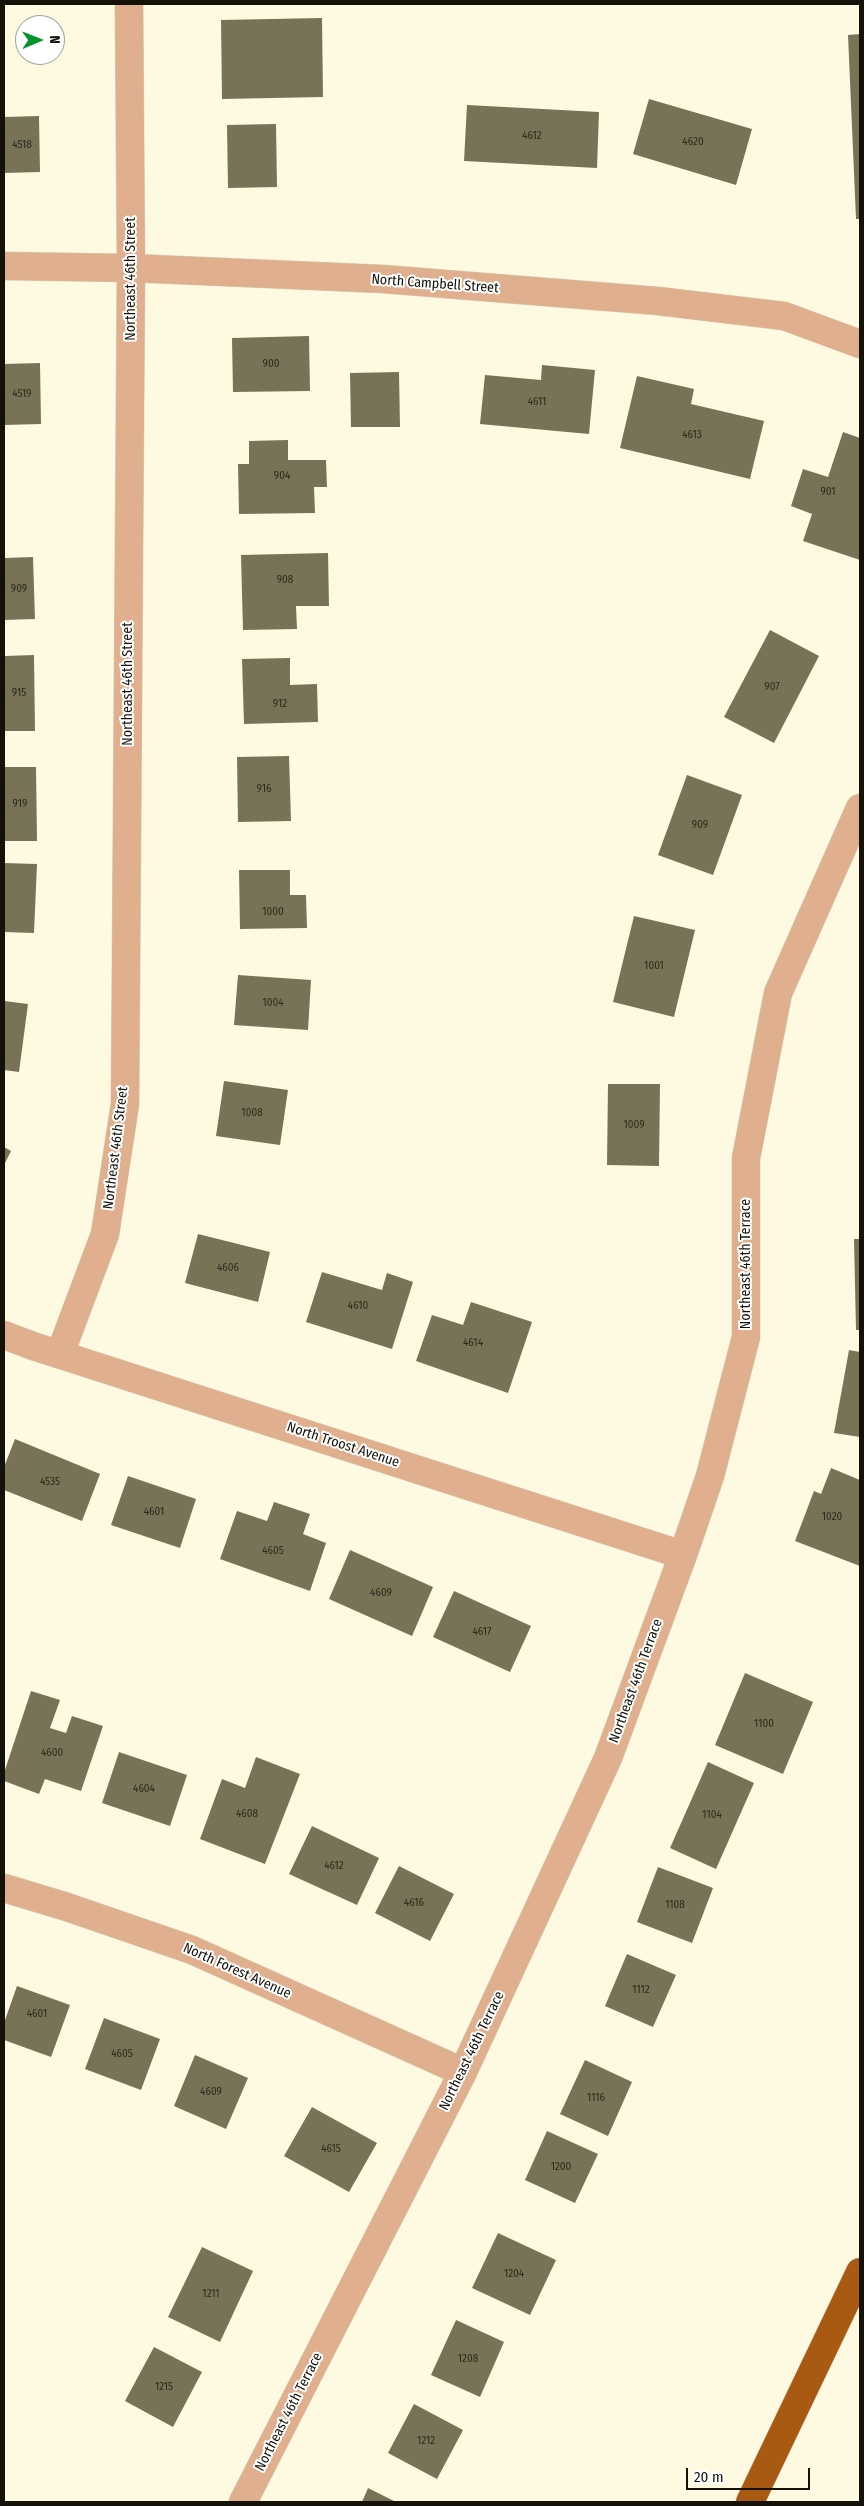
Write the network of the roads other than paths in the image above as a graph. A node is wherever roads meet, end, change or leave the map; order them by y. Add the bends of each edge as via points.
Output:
1 (129, 4) edge
2 (4, 266) edge
3 (131, 268) junction
4 (860, 344) edge
5 (860, 808) edge
6 (4, 1335) edge
7 (60, 1354) junction
8 (683, 1555) junction
9 (4, 1888) edge
10 (463, 2072) junction
11 (860, 2272) edge
12 (243, 2502) edge
13 (750, 2502) edge

1 - 3 street, Northeast 46th Street
2 - 3 street, North Campbell Street
3 - 4 street, North Campbell Street via 383,280 658,301 784,316
3 - 7 street, Northeast 46th Street via 125,1104 105,1234
5 - 8 street, Northeast 46th Terrace via 778,993 746,1158 746,1337 710,1476
6 - 7 street, North Troost Avenue
7 - 8 street, North Troost Avenue
8 - 10 street, Northeast 46th Terrace via 608,1758
9 - 10 street, North Forest Avenue via 192,1950
10 - 12 street, Northeast 46th Terrace
11 - 13 highway

